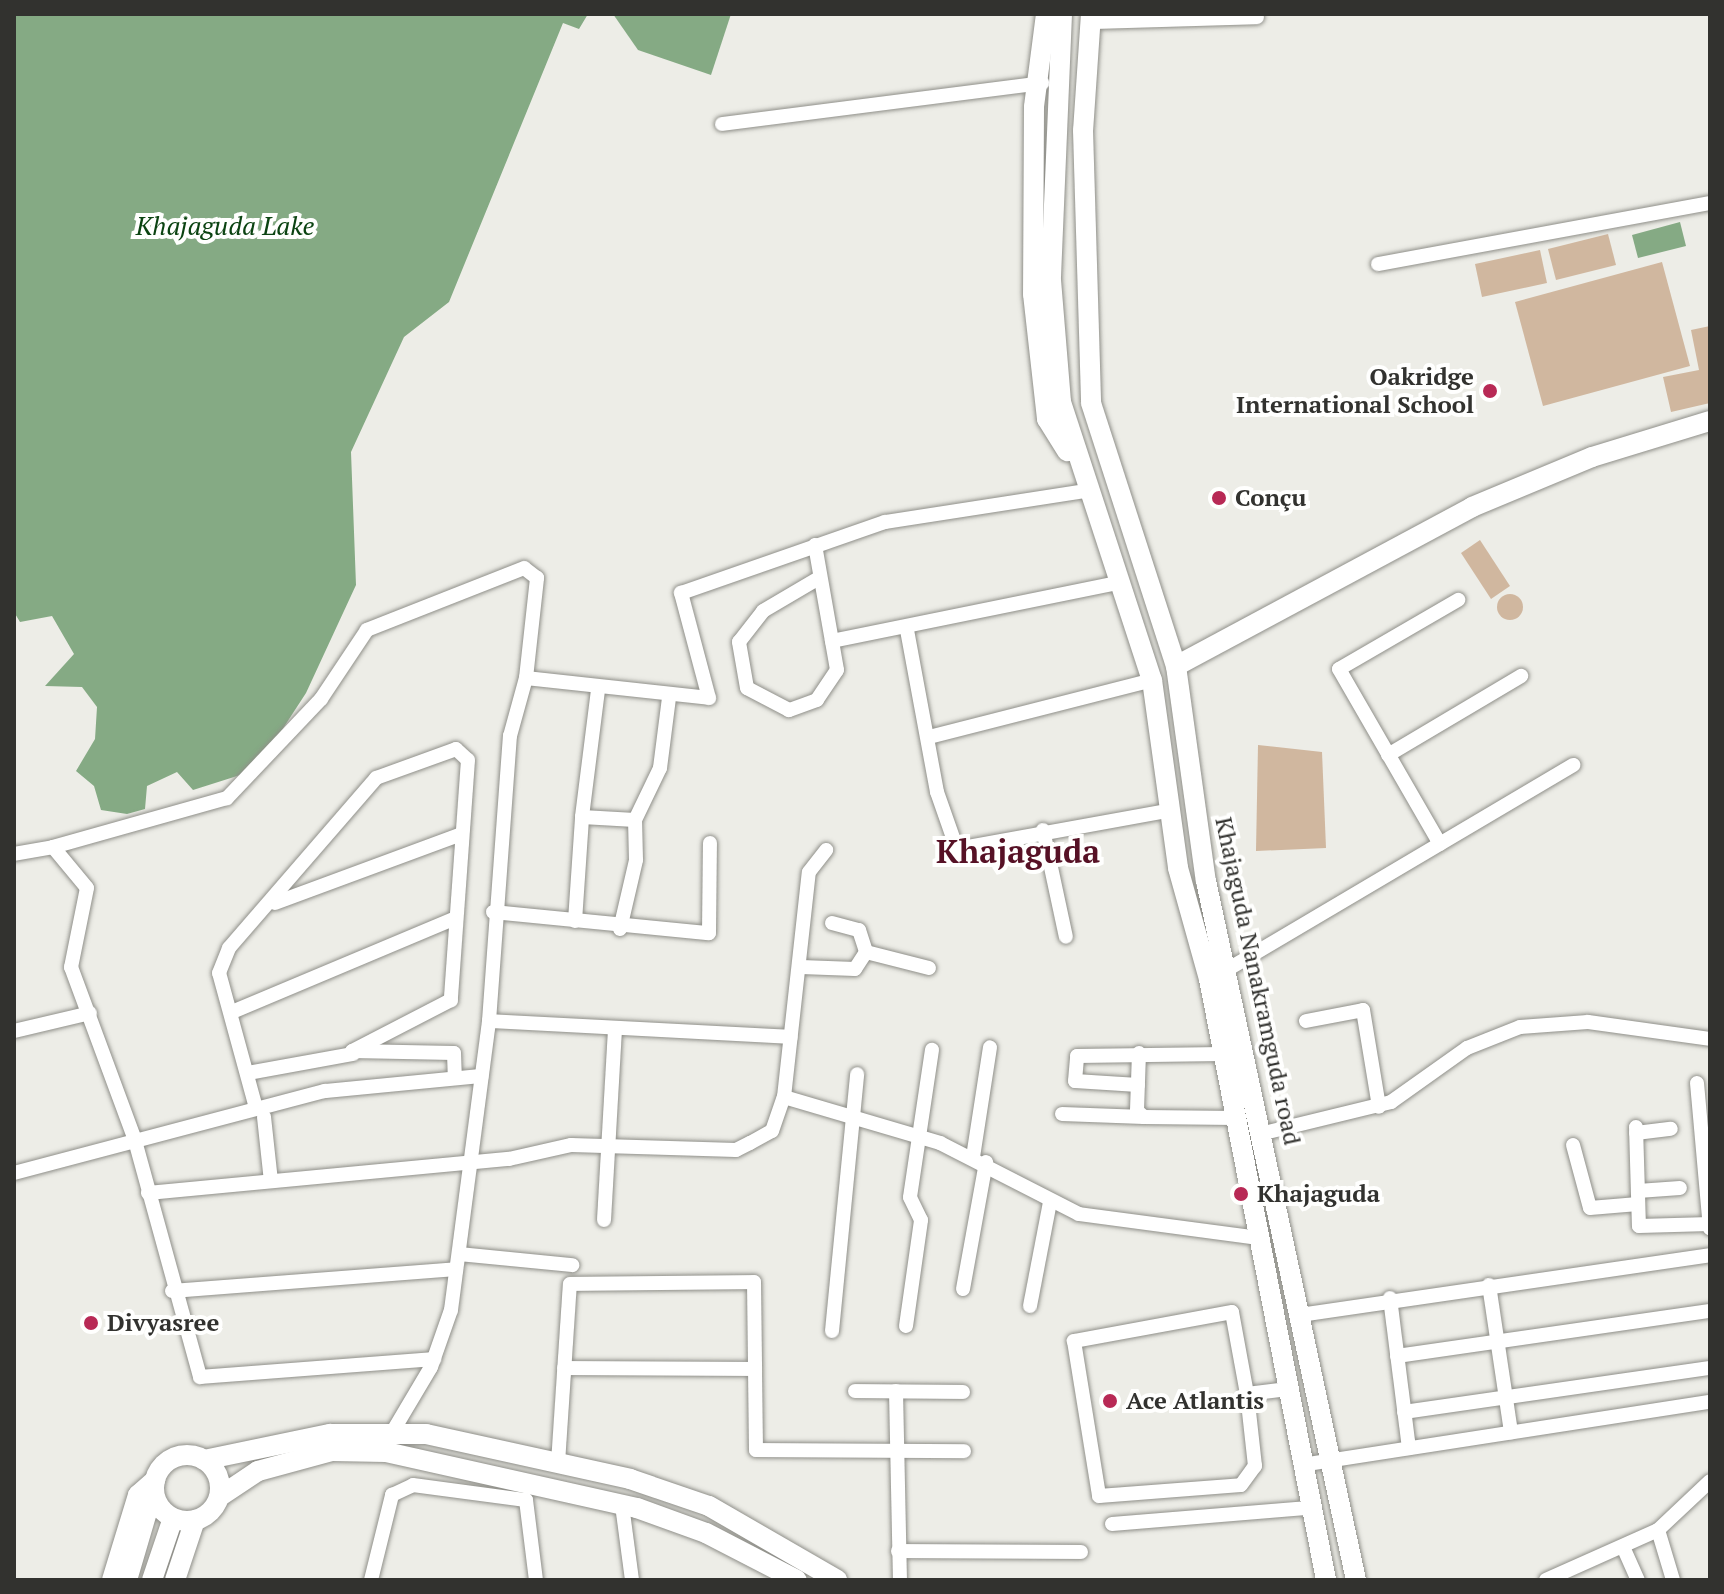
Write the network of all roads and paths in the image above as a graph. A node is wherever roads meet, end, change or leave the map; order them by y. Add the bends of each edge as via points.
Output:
1 (1046, 14) edge
2 (1062, 14) edge
3 (1257, 17) dead end
4 (1092, 18) edge
5 (1059, 81) junction
6 (1037, 83) junction
7 (722, 124) dead end
8 (1710, 203) edge
9 (1378, 264) dead end
10 (1710, 421) edge
11 (1079, 468) junction
12 (1086, 491) junction
13 (815, 545) junction
14 (819, 578) junction
15 (1117, 583) junction
16 (1458, 600) dead end
17 (907, 630) junction
18 (832, 641) junction
19 (1176, 666) junction
20 (1521, 676) dead end
21 (526, 678) junction
22 (1152, 680) junction
23 (598, 690) junction
24 (669, 698) junction
25 (929, 737) junction
26 (1388, 755) junction
27 (1573, 765) dead end
28 (1171, 810) junction
29 (582, 817) junction
30 (635, 820) junction
31 (1043, 830) junction
32 (462, 834) junction
33 (710, 843) dead end
34 (1440, 844) junction
35 (53, 847) junction
36 (826, 850) dead end
37 (14, 854) edge
38 (271, 904) junction
39 (493, 912) junction
40 (456, 918) junction
41 (575, 921) junction
42 (832, 923) dead end
43 (620, 929) junction
44 (1066, 937) dead end
45 (866, 952) junction
46 (801, 967) junction
47 (929, 968) dead end
48 (1230, 968) junction
49 (232, 1012) junction
50 (90, 1013) junction
51 (489, 1021) junction
52 (1306, 1021) dead end
53 (615, 1028) junction
54 (14, 1031) edge
55 (791, 1037) junction
56 (1710, 1039) edge
57 (990, 1047) dead end
58 (932, 1050) dead end
59 (1139, 1053) junction
60 (353, 1054) junction
61 (1223, 1054) junction
62 (248, 1073) junction
63 (857, 1074) dead end
64 (481, 1076) junction
65 (455, 1078) junction
66 (1697, 1083) dead end
67 (1138, 1085) junction
68 (784, 1097) junction
69 (1379, 1107) junction
70 (260, 1113) junction
71 (856, 1114) junction
72 (1062, 1114) dead end
73 (1144, 1117) junction
74 (1236, 1118) junction
75 (1671, 1129) dead end
76 (1264, 1133) junction
77 (919, 1136) junction
78 (134, 1137) junction
79 (609, 1144) junction
80 (1573, 1145) dead end
81 (980, 1160) junction
82 (469, 1161) junction
83 (14, 1173) edge
84 (271, 1181) junction
85 (1680, 1188) dead end
86 (148, 1193) junction
87 (1638, 1197) junction
88 (1050, 1202) junction
89 (604, 1220) dead end
90 (1710, 1226) edge
91 (1259, 1238) junction
92 (1710, 1255) edge
93 (457, 1262) junction
94 (572, 1265) dead end
95 (1489, 1285) junction
96 (963, 1289) dead end
97 (172, 1291) junction
98 (1390, 1298) junction
99 (1030, 1306) dead end
100 (1710, 1311) edge
101 (1300, 1315) junction
102 (906, 1326) dead end
103 (832, 1331) dead end
104 (1498, 1341) junction
105 (1397, 1356) junction
106 (434, 1359) junction
107 (564, 1368) junction
108 (1710, 1368) edge
109 (755, 1369) junction
110 (1288, 1389) junction
111 (855, 1391) dead end
112 (896, 1391) junction
113 (963, 1392) dead end
114 (1247, 1394) junction
115 (1506, 1397) junction
116 (1710, 1402) edge
117 (1404, 1412) junction
118 (393, 1431) junction
119 (1511, 1432) junction
120 (1409, 1448) junction
121 (897, 1451) junction
122 (964, 1451) dead end
123 (204, 1460) junction
124 (1326, 1460) junction
125 (558, 1463) junction
126 (1301, 1465) junction
127 (471, 1470) junction
128 (155, 1480) junction
129 (1710, 1481) edge
130 (459, 1491) junction
131 (476, 1493) junction
132 (157, 1503) junction
133 (622, 1505) junction
134 (1308, 1508) junction
135 (207, 1510) junction
136 (173, 1518) junction
137 (1112, 1524) dead end
138 (1658, 1530) junction
139 (1624, 1549) junction
140 (898, 1551) junction
141 (1081, 1552) dead end
142 (791, 1569) edge
143 (112, 1580) edge
144 (127, 1580) edge
145 (152, 1580) edge
146 (175, 1580) edge
147 (371, 1580) edge
148 (536, 1580) edge
149 (632, 1580) edge
150 (837, 1580) edge
151 (900, 1580) edge
152 (1326, 1580) edge
153 (1356, 1580) edge
154 (1546, 1580) edge
155 (1638, 1580) edge
156 (1673, 1580) edge

1 - 6 main road
2 - 5 main road, Khajaguda Nanakramguda road
3 - 4 street
4 - 19 main road, Khajaguda Nanakramguda road via 1083,130 1091,403
5 - 6 street
5 - 11 main road, Khajaguda Nanakramguda road via 1053,321 1061,402
6 - 7 street
6 - 11 main road via 1038,367 1047,419
8 - 9 street
10 - 19 main road via 1592,457 1472,507
11 - 12 main road, Khajaguda Nanakramguda road
12 - 13 street via 915,515
12 - 15 main road, Khajaguda Nanakramguda road
13 - 14 street
13 - 24 street via 681,593 709,698
14 - 18 street
14 - 18 street via 750,625 736,657 740,679 789,710 805,705 831,688 837,670
15 - 17 street
15 - 22 main road, Khajaguda Nanakramguda road
16 - 26 street via 1339,669
17 - 18 street
17 - 25 street
19 - 48 main road, Khajaguda Nanakramguda road via 1206,881
20 - 26 street
21 - 23 street
21 - 35 street via 537,578 524,568 367,630 321,699 227,798
21 - 39 street via 510,736
22 - 25 street
22 - 28 main road, Khajaguda Nanakramguda road
23 - 24 street
23 - 29 street
24 - 30 street via 660,768
25 - 31 street via 957,849
26 - 34 street
27 - 34 street
28 - 31 street
28 - 61 main road, Khajaguda Nanakramguda road via 1178,868
29 - 30 street
29 - 41 street
30 - 43 street via 636,860
31 - 44 street
32 - 38 street
32 - 38 street via 468,760 456,749 439,749 376,778
32 - 40 street
33 - 43 street via 709,933
34 - 48 street
35 - 37 street
35 - 50 street via 87,888 71,967
36 - 46 street via 809,872
38 - 49 street via 229,948 219,973
39 - 41 street
39 - 51 street
40 - 49 street
40 - 60 street via 451,1000
41 - 43 street
42 - 45 street via 859,930
45 - 46 street via 855,969
45 - 47 street
46 - 55 street
48 - 76 main road, Khajaguda Nanakramguda road
49 - 62 street
50 - 54 street
50 - 78 street
51 - 53 street
51 - 64 street
52 - 69 street via 1363,1010
53 - 55 street
53 - 79 street
55 - 68 street
56 - 69 street via 1588,1022 1520,1027 1467,1048
57 - 81 street
58 - 77 street
59 - 61 street
59 - 67 street
59 - 67 street via 1077,1056 1075,1081
60 - 62 street
60 - 65 street via 454,1053
61 - 74 main road, Khajaguda Nanakramguda road
62 - 70 street
63 - 71 street
64 - 65 street
64 - 82 street
65 - 70 street via 325,1091
66 - 90 street
67 - 73 street
68 - 71 street
68 - 79 street via 772,1131 736,1150
69 - 76 street
70 - 78 street
70 - 84 street
71 - 77 street
71 - 103 street
72 - 73 street
73 - 74 street
74 - 91 main road, Khajaguda Nanakramguda road
75 - 87 street via 1636,1130
76 - 101 main road, Khajaguda Nanakramguda road
77 - 81 street
77 - 102 street via 910,1197 921,1220
78 - 83 street
78 - 86 street
79 - 82 street
79 - 89 street
80 - 87 street via 1588,1206
81 - 88 street
81 - 96 street
82 - 84 street
82 - 93 street
84 - 86 street
85 - 87 street
86 - 97 street
87 - 90 street via 1644,1229
88 - 91 street via 1101,1220
88 - 99 street
91 - 110 main road, Khajaguda Nanakramguda road
92 - 95 street
93 - 94 street
93 - 97 street
93 - 106 street
95 - 98 street
95 - 104 street
97 - 106 street via 200,1377
98 - 101 street
98 - 105 street
100 - 104 street
101 - 124 main road, Khajaguda Nanakramguda road
104 - 105 street
104 - 115 street
105 - 117 street
106 - 118 street
107 - 109 street
107 - 109 street via 570,1284 754,1282
107 - 125 street
108 - 115 street
109 - 121 street via 756,1450
110 - 114 street
110 - 126 main road, Khajaguda Nanakramguda road
111 - 112 street
112 - 113 street
112 - 121 street
114 - 114 street via 1252,1478 1099,1496 1074,1341 1232,1312
115 - 117 street
115 - 119 street
116 - 119 street
117 - 120 street
118 - 123 main road via 330,1434
118 - 125 main road
119 - 120 street
120 - 124 street
121 - 122 street
121 - 140 street
123 - 128 main road via 175,1458
123 - 135 main road via 217,1475
124 - 126 street
124 - 153 main road, Khajaguda Nanakramguda road
125 - 142 main road via 709,1506
126 - 134 main road, Khajaguda Nanakramguda road
127 - 130 street
127 - 131 street
127 - 133 main road
127 - 135 main road via 332,1451 258,1471
128 - 132 main road
128 - 143 main road via 138,1495
129 - 138 street
130 - 131 street
130 - 147 street via 413,1485 392,1495
131 - 148 street via 526,1500
132 - 136 main road
132 - 144 main road via 147,1512
133 - 142 main road
133 - 149 street
134 - 137 street
134 - 152 main road, Khajaguda Nanakramguda road
135 - 136 main road
135 - 146 main road
136 - 145 main road
138 - 139 street
138 - 156 street
139 - 154 street
139 - 155 street
140 - 141 street
140 - 151 street
142 - 150 main road

